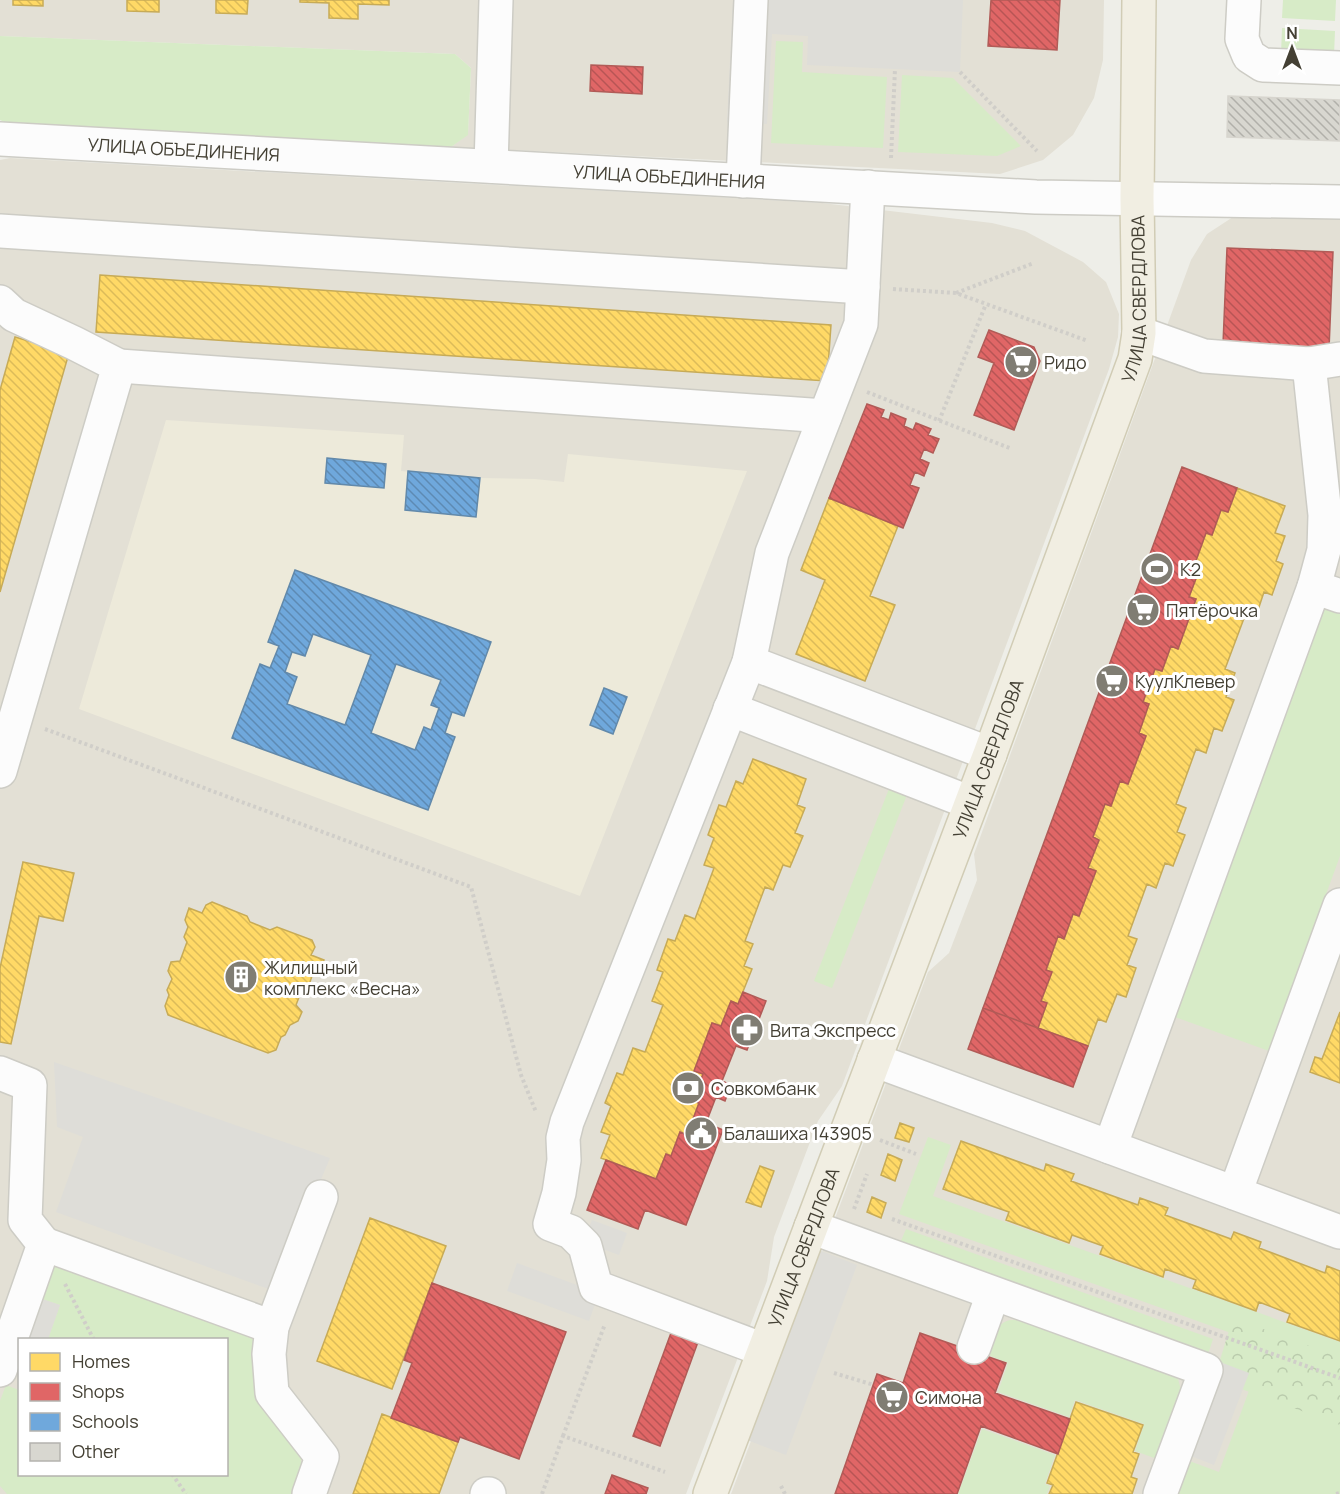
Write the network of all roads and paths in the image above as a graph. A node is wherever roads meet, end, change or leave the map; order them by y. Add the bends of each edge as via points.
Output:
1 (496, 0) edge
2 (751, 0) edge
3 (1139, 0) edge
4 (1244, 0) edge
5 (1340, 68) edge
6 (895, 69) dead end
7 (960, 72) dead end
8 (0, 138) edge
9 (1037, 151) dead end
10 (891, 158) dead end
11 (491, 166) junction
12 (743, 181) junction
13 (868, 187) junction
14 (1137, 198) junction
15 (1340, 202) edge
16 (0, 231) edge
17 (1034, 263) dead end
18 (863, 287) junction
19 (956, 293) junction
20 (0, 302) edge
21 (986, 304) junction
22 (1139, 333) junction
23 (1088, 341) dead end
24 (1324, 362) edge
25 (119, 366) junction
26 (839, 381) junction
27 (825, 416) junction
28 (939, 421) junction
29 (1012, 449) dead end
30 (1327, 591) edge
31 (749, 662) junction
32 (730, 709) junction
33 (16, 719) junction
34 (990, 754) junction
35 (0, 771) edge
36 (971, 803) junction
37 (1340, 905) edge
38 (874, 1060) junction
39 (0, 1073) edge
40 (883, 1133) dead end
41 (563, 1138) junction
42 (1110, 1147) junction
43 (916, 1154) dead end
44 (868, 1172) dead end
45 (1235, 1193) junction
46 (321, 1197) dead end
47 (853, 1214) dead end
48 (892, 1219) dead end
49 (811, 1227) junction
50 (1340, 1232) edge
51 (44, 1244) junction
52 (616, 1294) junction
53 (993, 1294) junction
54 (272, 1327) junction
55 (93, 1338) edge
56 (975, 1347) dead end
57 (764, 1350) junction
58 (0, 1370) edge
59 (834, 1373) dead end
60 (1340, 1378) edge
61 (874, 1385) dead end
62 (563, 1436) junction
63 (665, 1472) dead end
64 (173, 1476) edge
65 (781, 1486) dead end
66 (186, 1494) edge
67 (309, 1494) edge
68 (542, 1494) edge
69 (710, 1494) edge
70 (785, 1494) edge
71 (1160, 1494) edge

1 - 11 street
2 - 12 street
3 - 14 main road, УЛИЦА СВЕРДЛОВА
4 - 5 street via 1242,39 1249,56 1263,65
6 - 10 path
7 - 9 path
8 - 11 street, УЛИЦА ОБЪЕДИНЕНИЯ
11 - 12 street, УЛИЦА ОБЪЕДИНЕНИЯ
12 - 13 street, УЛИЦА ОБЪЕДИНЕНИЯ
13 - 14 street, УЛИЦА ОБЪЕДИНЕНИЯ via 1036,197
13 - 18 street
14 - 15 street, УЛИЦА ОБЪЕДИНЕНИЯ
14 - 22 main road, УЛИЦА СВЕРДЛОВА
16 - 18 street
17 - 19 path
18 - 19 path
18 - 26 street via 861,324
19 - 21 path
20 - 25 street via 14,315
21 - 23 path
21 - 28 path
22 - 24 street via 1204,356
22 - 34 main road, УЛИЦА СВЕРДЛОВА via 1135,359
24 - 30 street
25 - 27 street
25 - 33 street
26 - 27 street
26 - 28 path
27 - 31 street via 772,553
28 - 29 path
30 - 42 street
31 - 32 street
31 - 34 street
32 - 36 street
32 - 41 street
33 - 35 street
33 - 41 path via 471,887 521,1075 540,1120
34 - 36 main road, УЛИЦА СВЕРДЛОВА
36 - 38 main road, УЛИЦА СВЕРДЛОВА
37 - 45 street
38 - 42 street
38 - 49 main road, УЛИЦА СВЕРДЛОВА
39 - 51 street via 30,1086 25,1221
40 - 43 path via 880,1140
41 - 52 street via 559,1194 550,1224 571,1232 585,1246 596,1287
42 - 45 street
44 - 47 path
45 - 50 street
46 - 54 street
48 - 60 path
49 - 53 street
49 - 57 main road, УЛИЦА СВЕРДЛОВА
51 - 54 street
51 - 55 path
51 - 58 street
52 - 57 street
52 - 62 path
53 - 56 street
53 - 71 street via 1206,1370
54 - 67 street via 272,1393 322,1457
57 - 69 main road, УЛИЦА СВЕРДЛОВА
59 - 61 path
62 - 63 path
62 - 68 path
64 - 66 path
65 - 70 path

